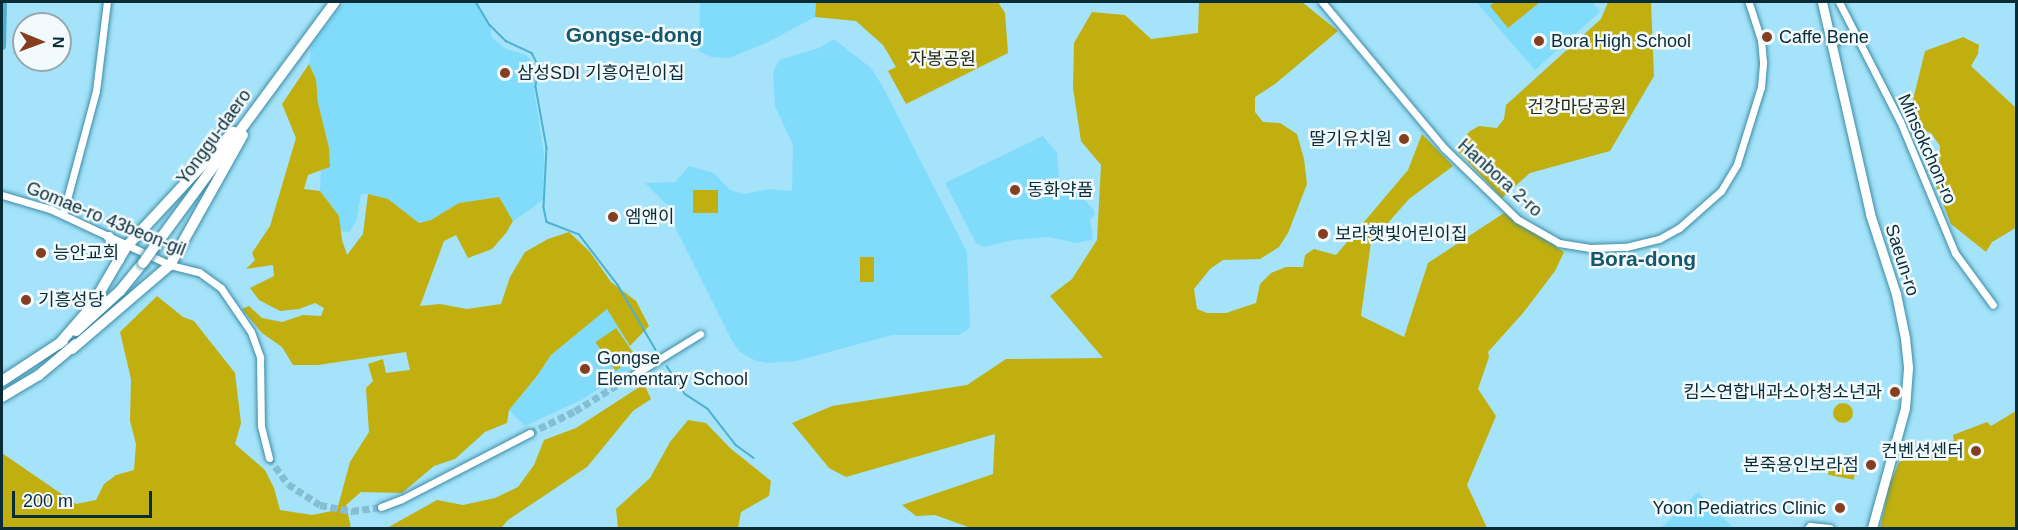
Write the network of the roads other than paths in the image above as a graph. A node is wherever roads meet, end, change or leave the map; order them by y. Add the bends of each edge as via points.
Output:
1 (107, 2) edge
2 (336, 2) edge
3 (1322, 2) edge
4 (1749, 2) edge
5 (1822, 2) edge
6 (1839, 2) edge
7 (1855, 35) junction
8 (1832, 42) junction
9 (250, 115) junction
10 (4, 195) edge
11 (63, 214) junction
12 (136, 236) junction
13 (109, 237) junction
14 (127, 246) junction
15 (119, 260) junction
16 (170, 265) junction
17 (120, 291) junction
18 (1993, 305) dead end
19 (700, 334) dead end
20 (59, 344) junction
21 (72, 348) junction
22 (632, 376) tunnel mouth
23 (2, 381) edge
24 (2, 397) edge
25 (531, 433) tunnel mouth
26 (269, 458) tunnel mouth
27 (381, 507) tunnel mouth
28 (1808, 528) edge
29 (1830, 528) edge
30 (1872, 528) edge

1 - 11 street via 101,68
2 - 9 highway, Yonggu-daero
3 - 4 street, Hanbora 2-ro via 1444,148 1517,219 1559,243 1589,248 1626,247 1659,239 1679,228 1721,191 1737,164 1761,87 1761,40
5 - 8 main road, Saeun-ro
6 - 7 street, Minsokchon-ro
7 - 8 street
7 - 18 street, Minsokchon-ro via 1900,121 1955,253
8 - 30 main road, Saeun-ro via 1869,214 1896,294 1908,368 1905,408
9 - 12 highway
9 - 16 highway via 249,126
9 - 17 highway, Yonggu-daero, bridge
10 - 11 street, Gomae-ro 43beon-gil
11 - 13 street, Gomae-ro 43beon-gil
12 - 13 street via 130,240
12 - 14 highway
13 - 14 street, Gomae-ro 43beon-gil
13 - 15 highway via 119,250
14 - 15 highway
14 - 16 street, Gomae-ro 43beon-gil
15 - 20 highway via 91,307
16 - 21 highway
16 - 26 street, Gomae-ro 43beon-gil via 209,277 225,293 256,342 262,376 261,426
17 - 20 highway, Yonggu-daero
17 - 21 highway, Yonggu-daero
19 - 22 street
20 - 23 highway, Yonggu-daero
21 - 24 highway, Yonggu-daero via 39,375
25 - 27 street
28 - 29 street

